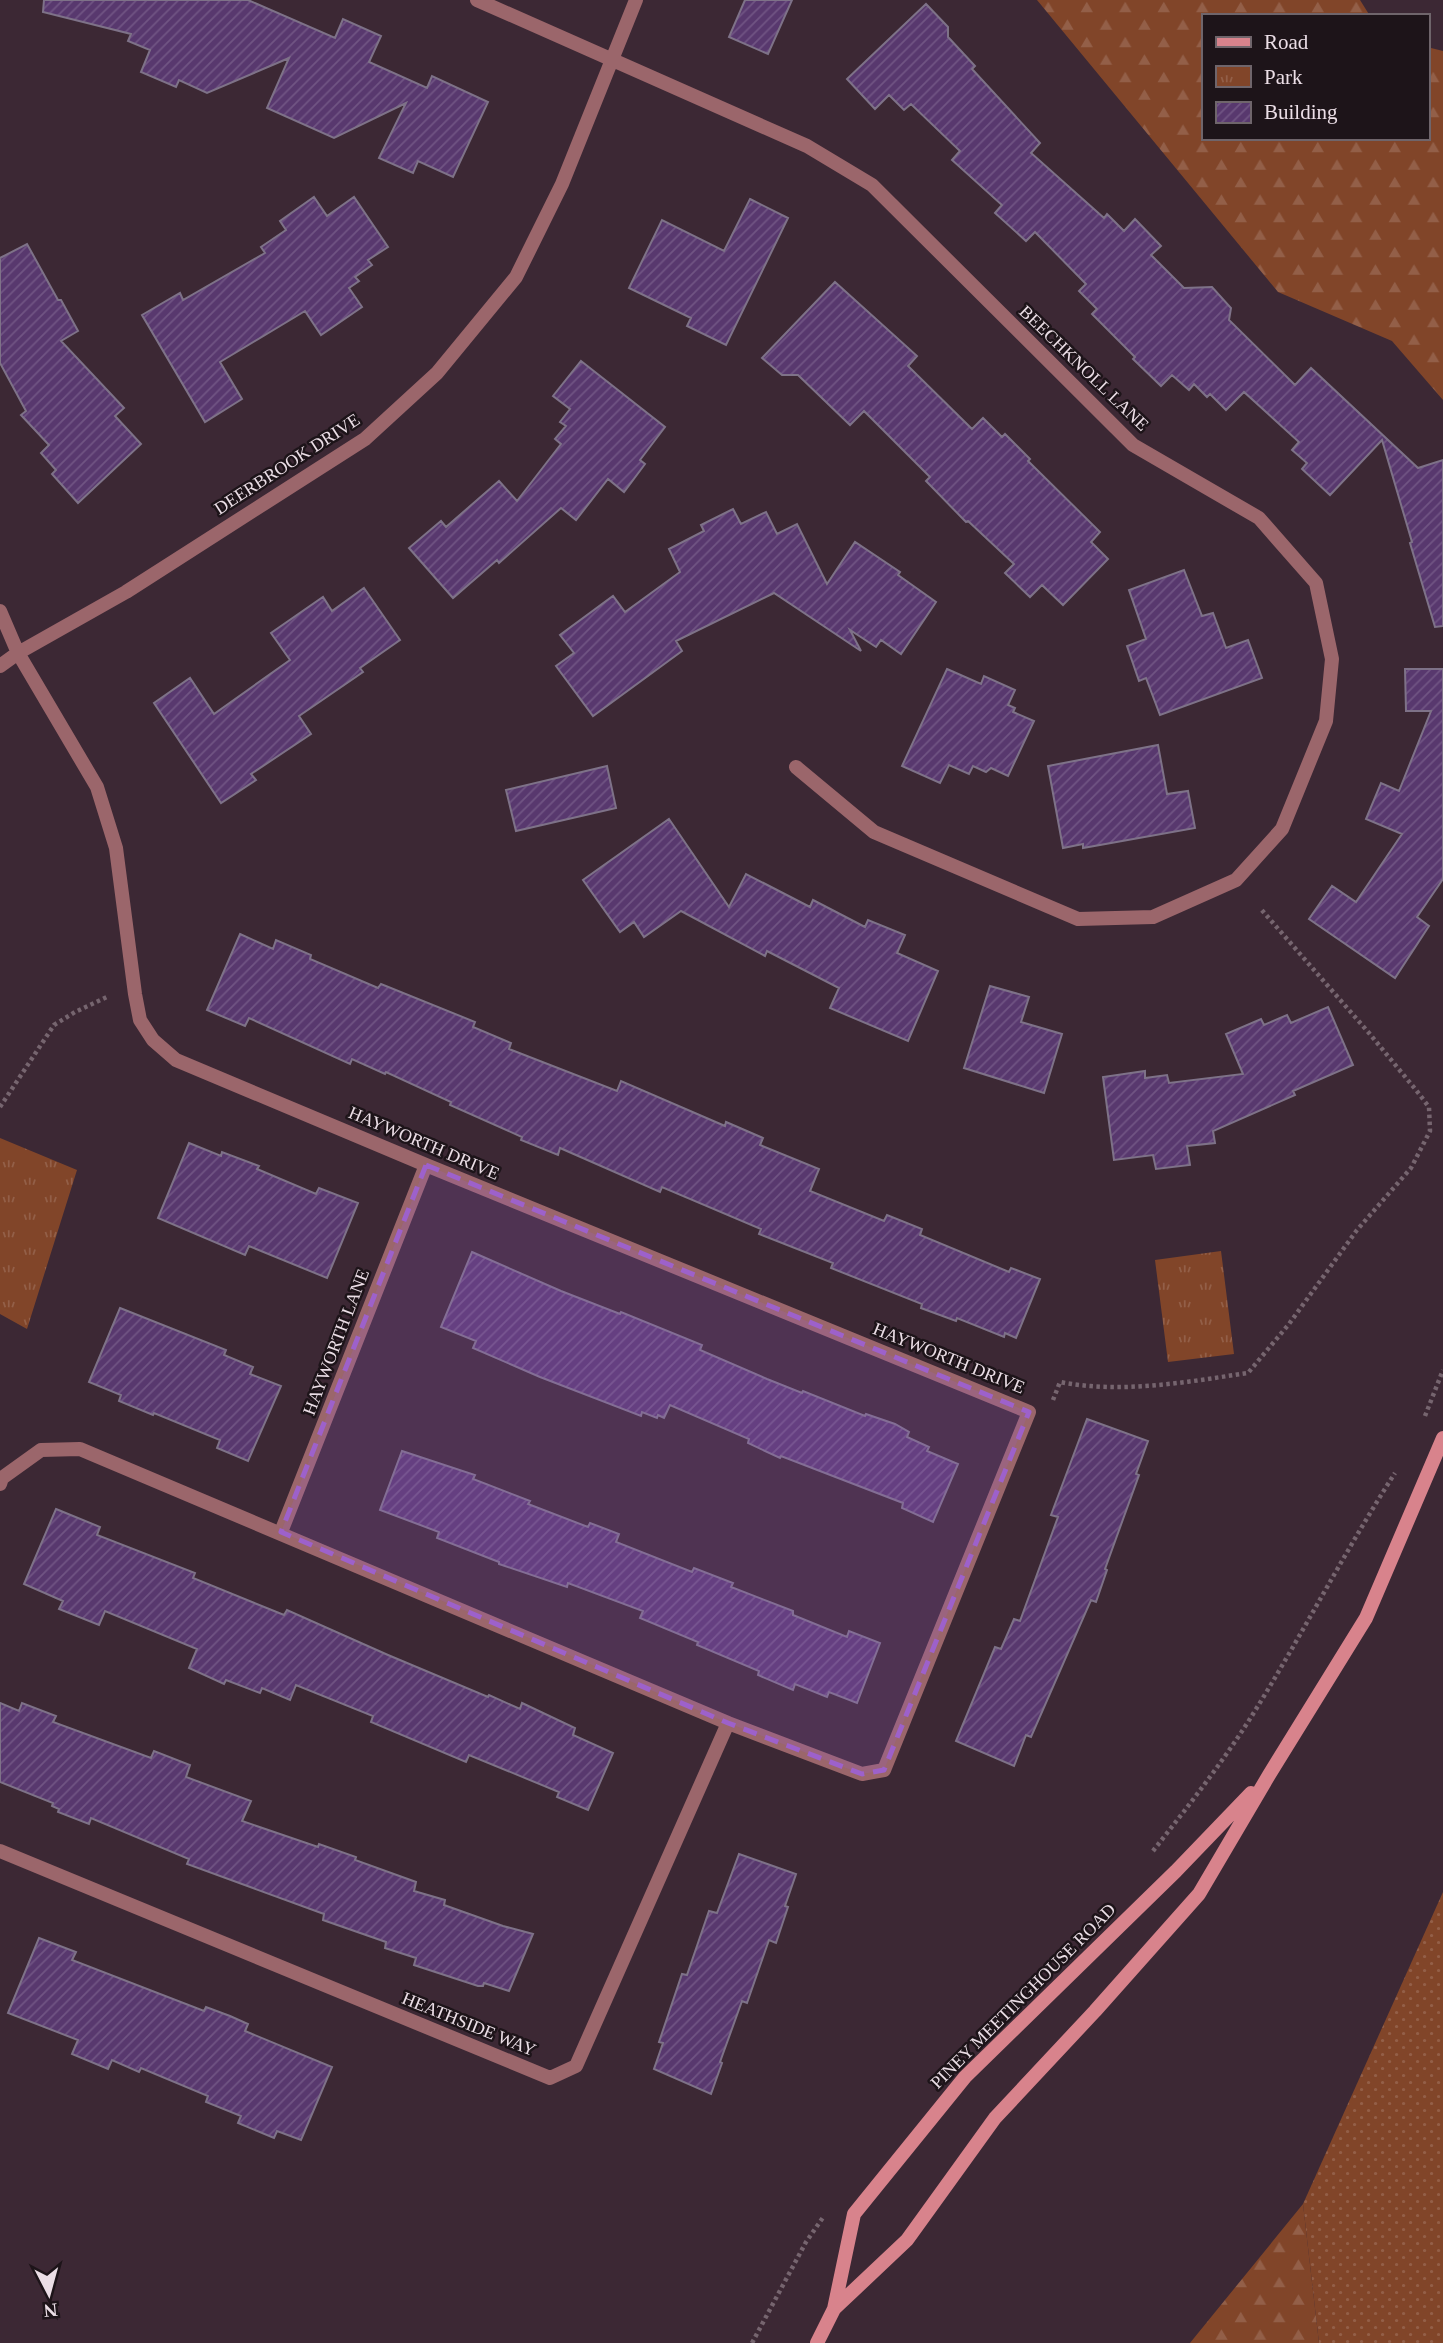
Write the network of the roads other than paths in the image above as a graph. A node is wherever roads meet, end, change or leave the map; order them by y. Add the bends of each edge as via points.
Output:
1 (477, 0) edge
2 (636, 0) edge
3 (612, 60) junction
4 (0, 611) edge
5 (18, 653) junction
6 (0, 666) edge
7 (796, 767) dead end
8 (426, 1165) junction
9 (1443, 1438) edge
10 (0, 1484) edge
11 (281, 1532) junction
12 (727, 1723) junction
13 (1269, 1775) junction
14 (0, 1851) edge
15 (834, 2309) junction
16 (817, 2343) edge

1 - 3 street, BEECHKNOLL LANE
2 - 3 street, DEERBROOK DRIVE
3 - 5 street, DEERBROOK DRIVE via 562,184 516,277 437,373 365,439 125,592
3 - 7 street, BEECHKNOLL LANE via 807,146 872,185 1133,445 1259,517 1316,583 1332,659 1326,721 1282,829 1236,880 1153,917 1079,919 874,832
4 - 5 street, HAYWORTH DRIVE
5 - 6 street, DEERBROOK DRIVE
5 - 8 street, HAYWORTH DRIVE via 97,787 116,848 135,994 141,1020 153,1040 176,1060
8 - 11 street, HAYWORTH LANE
8 - 12 street, HAYWORTH DRIVE via 1029,1412 884,1770 862,1774
9 - 13 main road, PINEY MEETINGHOUSE ROAD via 1366,1618
10 - 11 street, HAYWORTH DRIVE via 41,1450 80,1449
11 - 12 street, HAYWORTH DRIVE
12 - 14 street, HEATHSIDE WAY via 576,2066 550,2078
13 - 15 main road, PINEY MEETINGHOUSE ROAD via 1199,1894 995,2118 907,2240
13 - 15 main road, PINEY MEETINGHOUSE ROAD via 965,2077 854,2214
15 - 16 main road, PINEY MEETINGHOUSE ROAD

